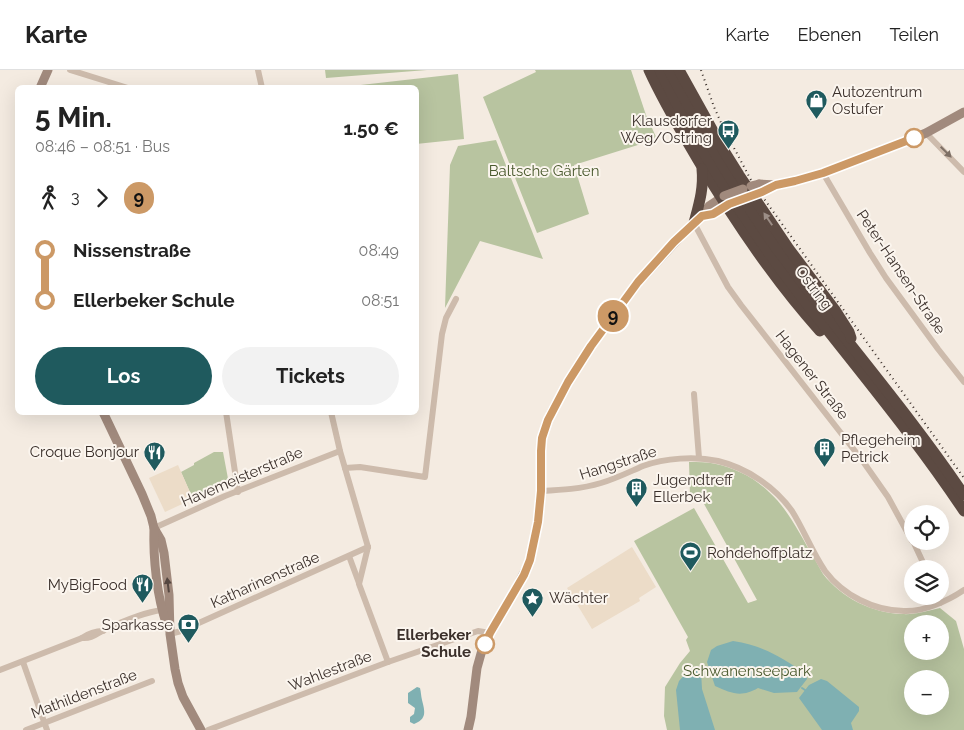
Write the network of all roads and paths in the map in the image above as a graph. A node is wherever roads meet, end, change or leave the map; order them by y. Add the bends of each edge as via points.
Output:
1 (48, 70) edge
2 (70, 70) edge
3 (258, 70) edge
4 (649, 70) edge
5 (660, 70) edge
6 (669, 70) edge
7 (679, 70) edge
8 (41, 85) edge
9 (118, 85) edge
10 (261, 85) edge
11 (964, 112) edge
12 (926, 132) junction
13 (701, 164) junction
14 (964, 172) edge
15 (823, 173) junction
16 (753, 190) junction
17 (725, 201) junction
18 (698, 219) junction
19 (456, 299) dead end
20 (856, 359) junction
21 (964, 382) edge
22 (694, 394) dead end
23 (104, 415) edge
24 (226, 415) edge
25 (332, 415) edge
26 (340, 451) junction
27 (699, 458) junction
28 (345, 468) junction
29 (541, 491) junction
30 (238, 492) junction
31 (964, 495) edge
32 (964, 511) edge
33 (904, 525) edge
34 (154, 528) junction
35 (368, 547) junction
36 (349, 556) junction
37 (359, 584) junction
38 (964, 590) edge
39 (949, 600) edge
40 (936, 605) edge
41 (162, 610) junction
42 (490, 633) junction
43 (170, 634) junction
44 (22, 662) junction
45 (388, 662) junction
46 (0, 670) edge
47 (152, 681) dead end
48 (44, 722) junction
49 (26, 730) edge
50 (47, 730) edge
51 (202, 730) edge
52 (208, 730) edge
53 (468, 730) edge

1 - 8 street
2 - 9 street
3 - 10 street
4 - 13 highway
5 - 20 highway, Ostring via 708,160 740,211 791,283
6 - 20 highway, Ostring via 731,180
7 - 16 highway via 724,150
11 - 12 street
12 -> 14 street
12 - 15 street
13 - 17 highway
13 - 18 highway via 703,183
15 - 16 street
15 - 21 street, Peter-Hansen-Straße via 875,261
16 - 17 street, bridge
20 -> 16 highway via 849,332 789,249
17 - 18 street via 709,206
17 - 20 highway via 796,305 830,343
18 - 29 street via 634,288 568,382 542,438
18 - 33 street, Hagener Straße via 728,287 862,460
19 - 28 street via 442,334 424,477 360,467
20 - 31 highway, Ostring via 934,452
20 - 32 highway, Ostring
22 - 27 street
23 - 34 street via 142,494
24 - 30 street
25 - 26 street
26 - 28 street
26 - 30 street, Havemeisterstraße
27 - 29 street, Hangstraße via 677,458 645,465 602,483 576,489
27 - 40 street, Hangstraße via 718,461 752,474 772,490 791,510 826,571 853,596 880,608 905,612
28 - 35 street
29 - 42 street via 530,560
30 - 34 street, Havemeisterstraße
34 - 41 street
43 -> 34 street via 164,553
35 - 36 street, Katharinenstraße
35 - 37 street
36 - 37 street
36 - 43 street, Katharinenstraße
37 - 45 street
38 - 39 street, Hangstraße
41 - 43 street
41 - 44 street via 95,631
42 - 45 street, Wahlestraße via 478,631
42 - 53 street via 482,650
43 - 51 street via 178,683
44 - 46 street
44 - 48 street
45 - 52 street, Wahlestraße
47 - 48 street, Mathildenstraße
48 - 49 street, Mathildenstraße
48 - 50 street

